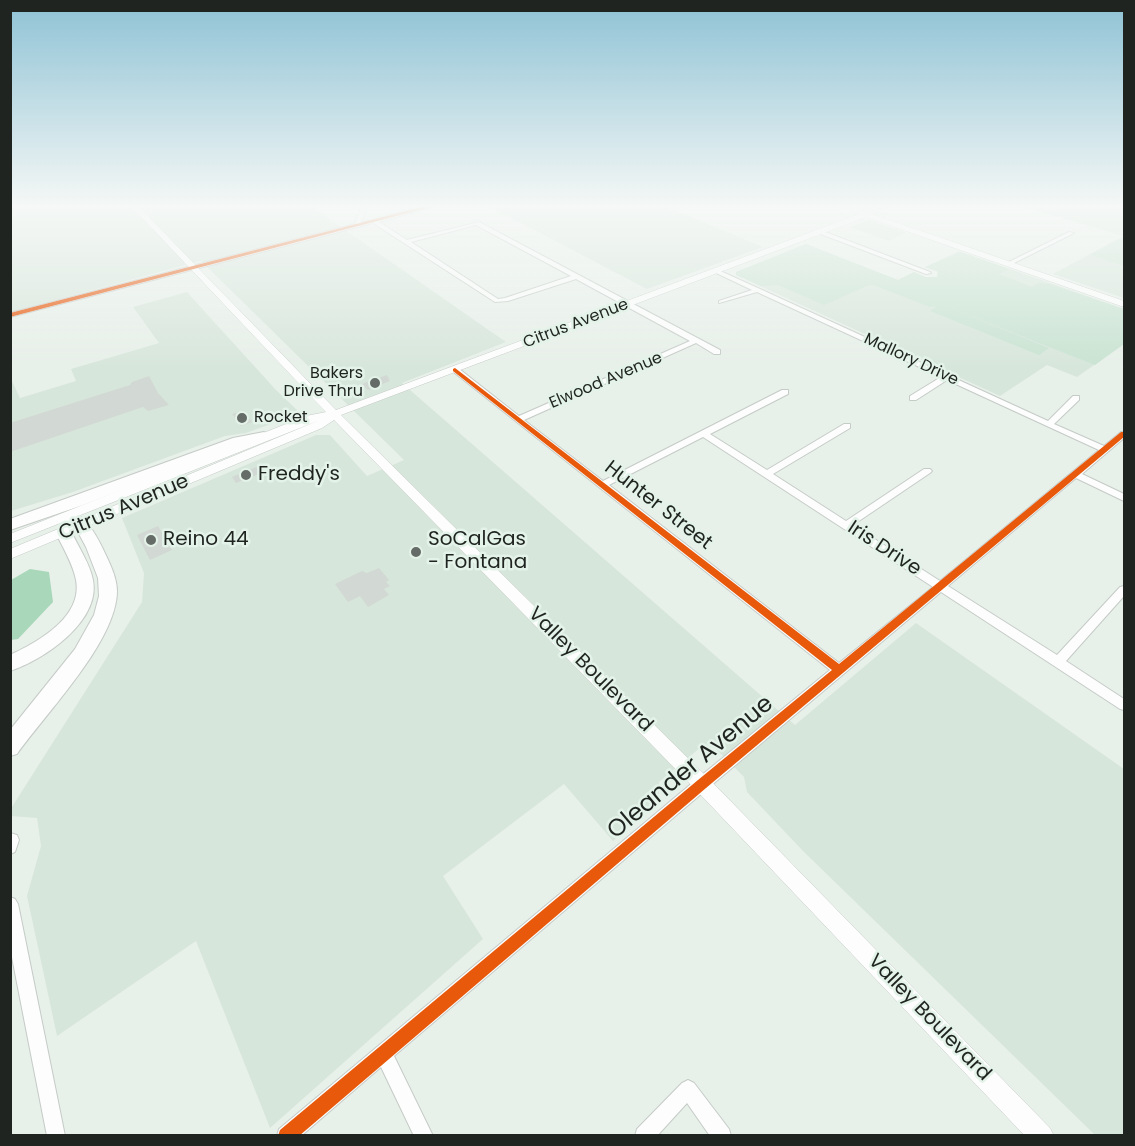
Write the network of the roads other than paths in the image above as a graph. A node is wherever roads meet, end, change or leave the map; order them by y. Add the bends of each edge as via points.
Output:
1 (186, 260) edge
2 (222, 260) edge
3 (435, 260) edge
4 (545, 260) edge
5 (744, 260) edge
6 (895, 260) edge
7 (998, 260) edge
8 (1015, 260) edge
9 (1008, 264) junction
10 (193, 268) junction
11 (716, 271) junction
12 (928, 273) dead end
13 (575, 277) junction
14 (758, 290) junction
15 (721, 302) dead end
16 (1125, 304) edge
17 (626, 305) junction
18 (10, 315) edge
19 (693, 342) junction
20 (717, 352) dead end
21 (455, 370) junction
22 (947, 377) junction
23 (785, 392) dead end
24 (913, 398) dead end
25 (1076, 398) dead end
26 (334, 414) junction
27 (518, 420) junction
28 (1049, 424) junction
29 (847, 426) dead end
30 (704, 433) junction
31 (1125, 434) edge
32 (264, 436) junction
33 (1105, 450) junction
34 (927, 471) dead end
35 (767, 474) junction
36 (1075, 474) junction
37 (602, 485) junction
38 (1125, 498) edge
39 (10, 525) edge
40 (72, 525) junction
41 (847, 525) junction
42 (10, 539) edge
43 (10, 554) edge
44 (941, 587) junction
45 (1125, 590) edge
46 (1057, 663) junction
47 (10, 664) edge
48 (840, 671) junction
49 (1125, 705) edge
50 (10, 747) edge
51 (702, 784) junction
52 (10, 904) edge
53 (382, 1053) junction
54 (56, 1136) edge
55 (286, 1136) edge
56 (424, 1136) edge
57 (644, 1136) edge
58 (722, 1136) edge
59 (1042, 1136) edge

1 - 10 main road, Valley Boulevard
2 - 10 street
3 - 13 street via 497,301
4 - 13 street
5 - 11 main road, Citrus Avenue
6 - 12 street
7 - 9 main road
8 - 9 street
9 - 16 main road
10 - 18 street
10 - 26 main road, Valley Boulevard
11 - 14 street, Mallory Drive
11 - 17 main road, Citrus Avenue
13 - 17 street
14 - 15 street
14 - 22 street, Mallory Drive
17 - 19 street
17 - 21 main road, Citrus Avenue
19 - 20 street
19 - 27 street, Elwood Avenue
21 - 26 main road, Citrus Avenue
21 - 27 street, Hunter Street
22 - 24 street
22 - 28 street, Mallory Drive
23 - 30 street
25 - 28 street
26 - 32 main road, Citrus Avenue via 310,418
26 - 40 main road, Citrus Avenue via 318,426
26 - 51 main road, Valley Boulevard
27 - 37 street, Hunter Street
28 - 33 street, Mallory Drive
29 - 35 street
30 - 35 street, Iris Drive
30 - 37 street
31 - 33 street, Oleander Avenue
32 - 39 highway via 238,441
32 - 40 main road, Citrus Avenue
33 - 36 street, Oleander Avenue
34 - 41 street
35 - 41 street, Iris Drive
36 - 38 street
36 - 44 street, Oleander Avenue
37 - 48 street, Hunter Street
40 - 42 main road, Citrus Avenue
40 - 43 main road, Citrus Avenue
40 - 47 highway via 85,581 82,605 53,639
40 - 50 highway via 91,539 108,581 104,614 79,657
41 - 44 street, Iris Drive
44 - 46 street, Iris Drive
44 - 48 street, Oleander Avenue
45 - 46 street
46 - 49 street, Iris Drive
48 - 51 street, Oleander Avenue
51 - 53 street, Oleander Avenue
51 - 59 main road, Valley Boulevard
52 - 54 street
53 - 55 street, Oleander Avenue
53 - 56 street
57 - 58 street via 688,1089

